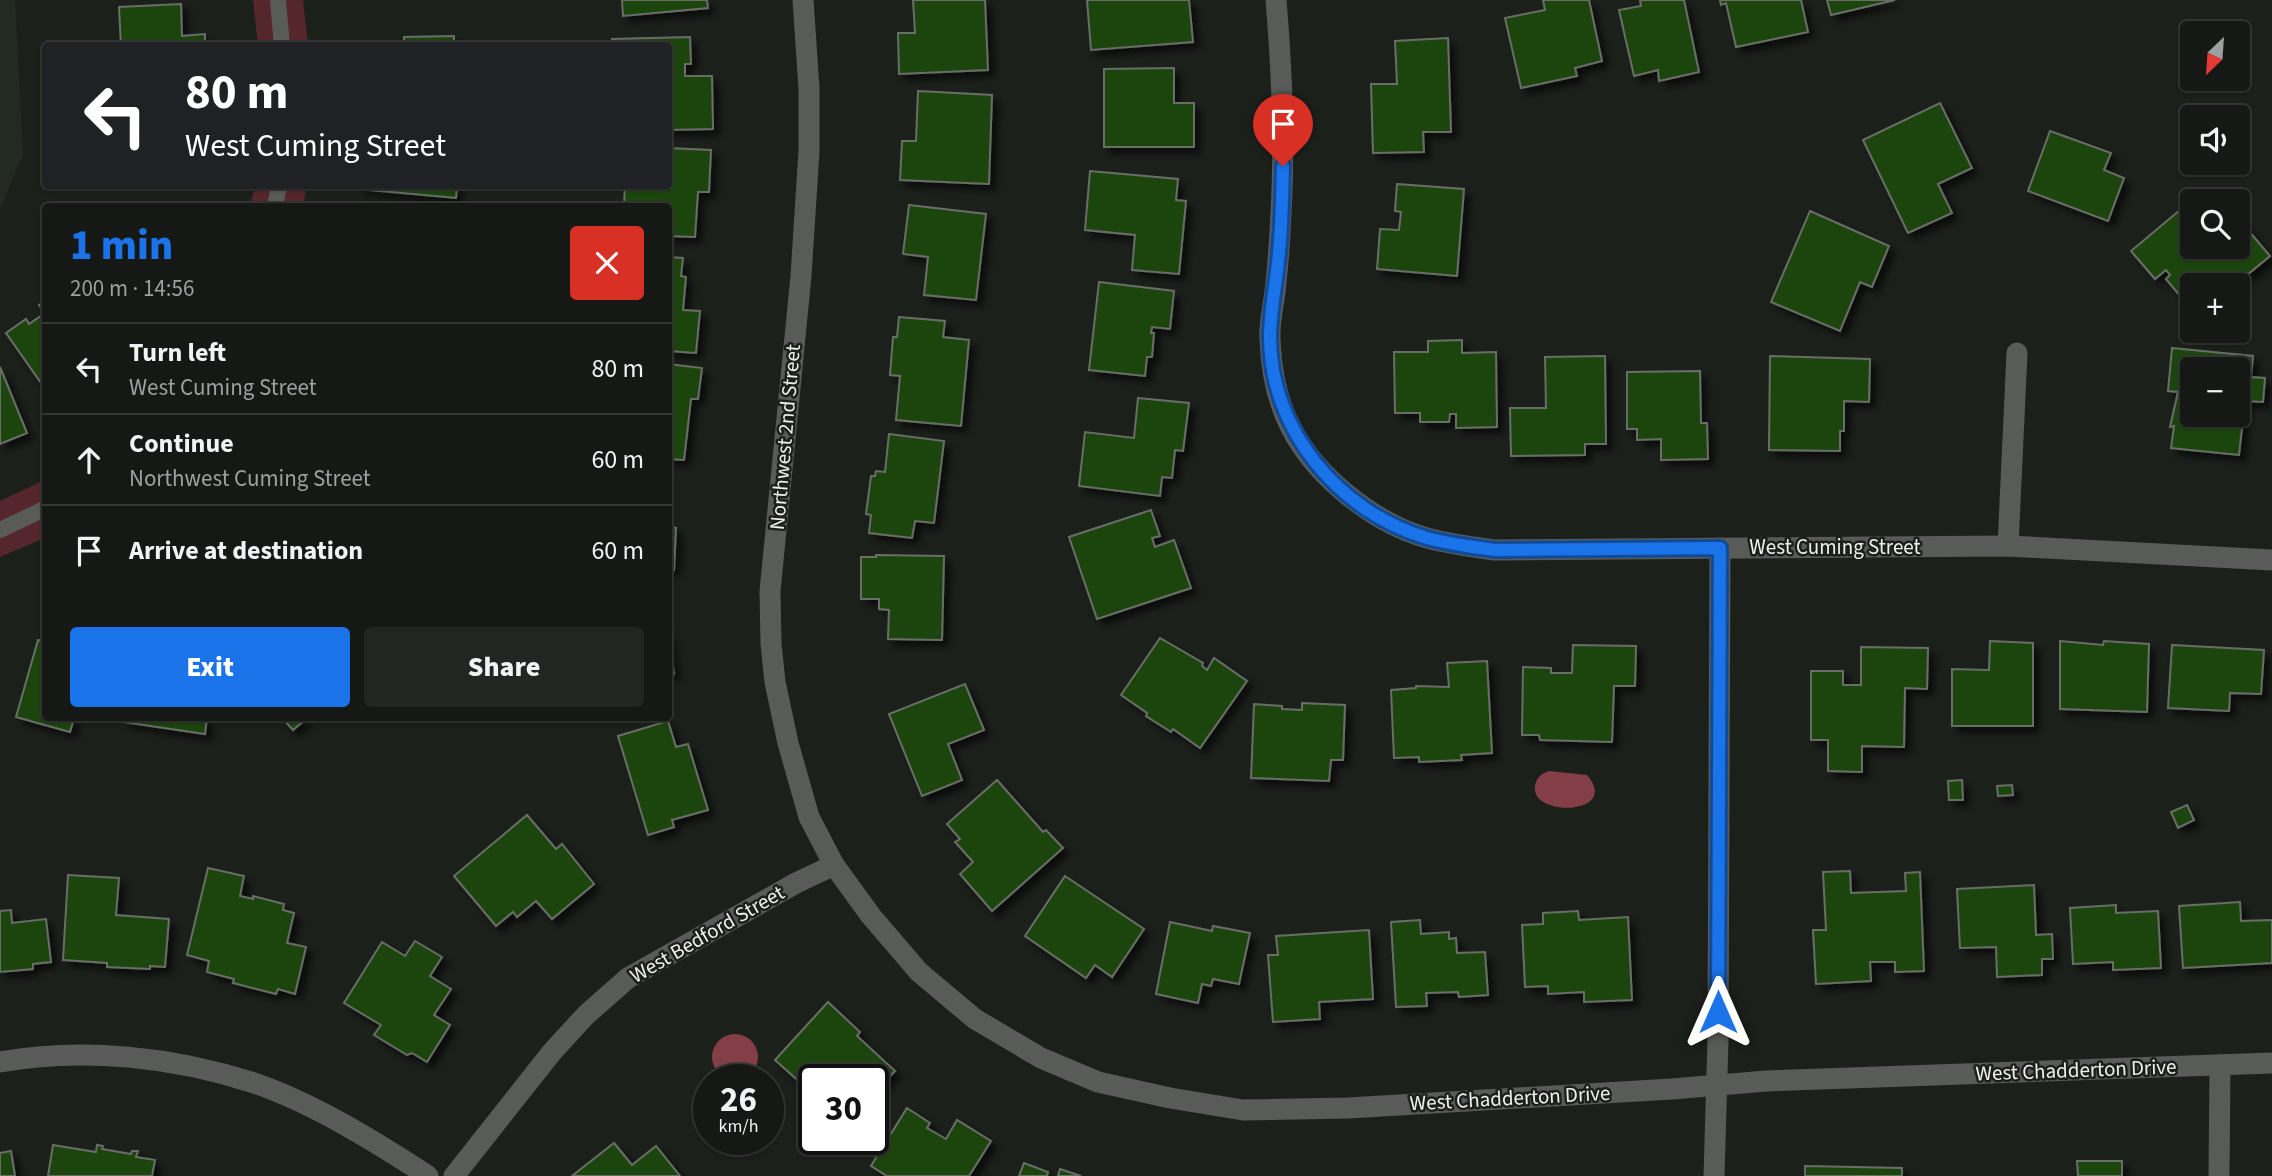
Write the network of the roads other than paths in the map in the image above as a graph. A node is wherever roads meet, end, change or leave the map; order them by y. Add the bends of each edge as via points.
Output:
1 (278, 0) edge
2 (803, 0) edge
3 (1276, 0) edge
4 (282, 42) edge
5 (2017, 353) dead end
6 (42, 510) edge
7 (0, 530) edge
8 (2008, 546) junction
9 (1720, 548) junction
10 (2272, 560) edge
11 (834, 865) junction
12 (0, 1062) edge
13 (2272, 1063) edge
14 (2220, 1065) junction
15 (1717, 1085) junction
16 (428, 1176) edge
17 (454, 1176) edge
18 (1714, 1176) edge
19 (2219, 1176) edge

1 - 4 lane
2 - 11 street, Northwest 2nd Street via 809,151 770,591 771,645 788,743 809,817
3 - 9 street, West Cuming Street via 1283,166 1270,337 1275,383 1286,419 1304,450 1363,508 1426,538 1495,550
5 - 8 street
6 - 7 lane
8 - 9 street, West Cuming Street
8 - 10 street, West Cuming Street
9 - 15 street
11 - 15 street, West Chadderton Drive via 919,972 975,1019 1041,1058 1098,1082 1244,1110
11 - 17 street, West Bedford Street via 628,978 552,1052
12 - 16 street via 31,1056 112,1056 186,1066 254,1083 324,1114
13 - 14 street, West Chadderton Drive
14 - 15 street, West Chadderton Drive
14 - 19 street
15 - 18 street

